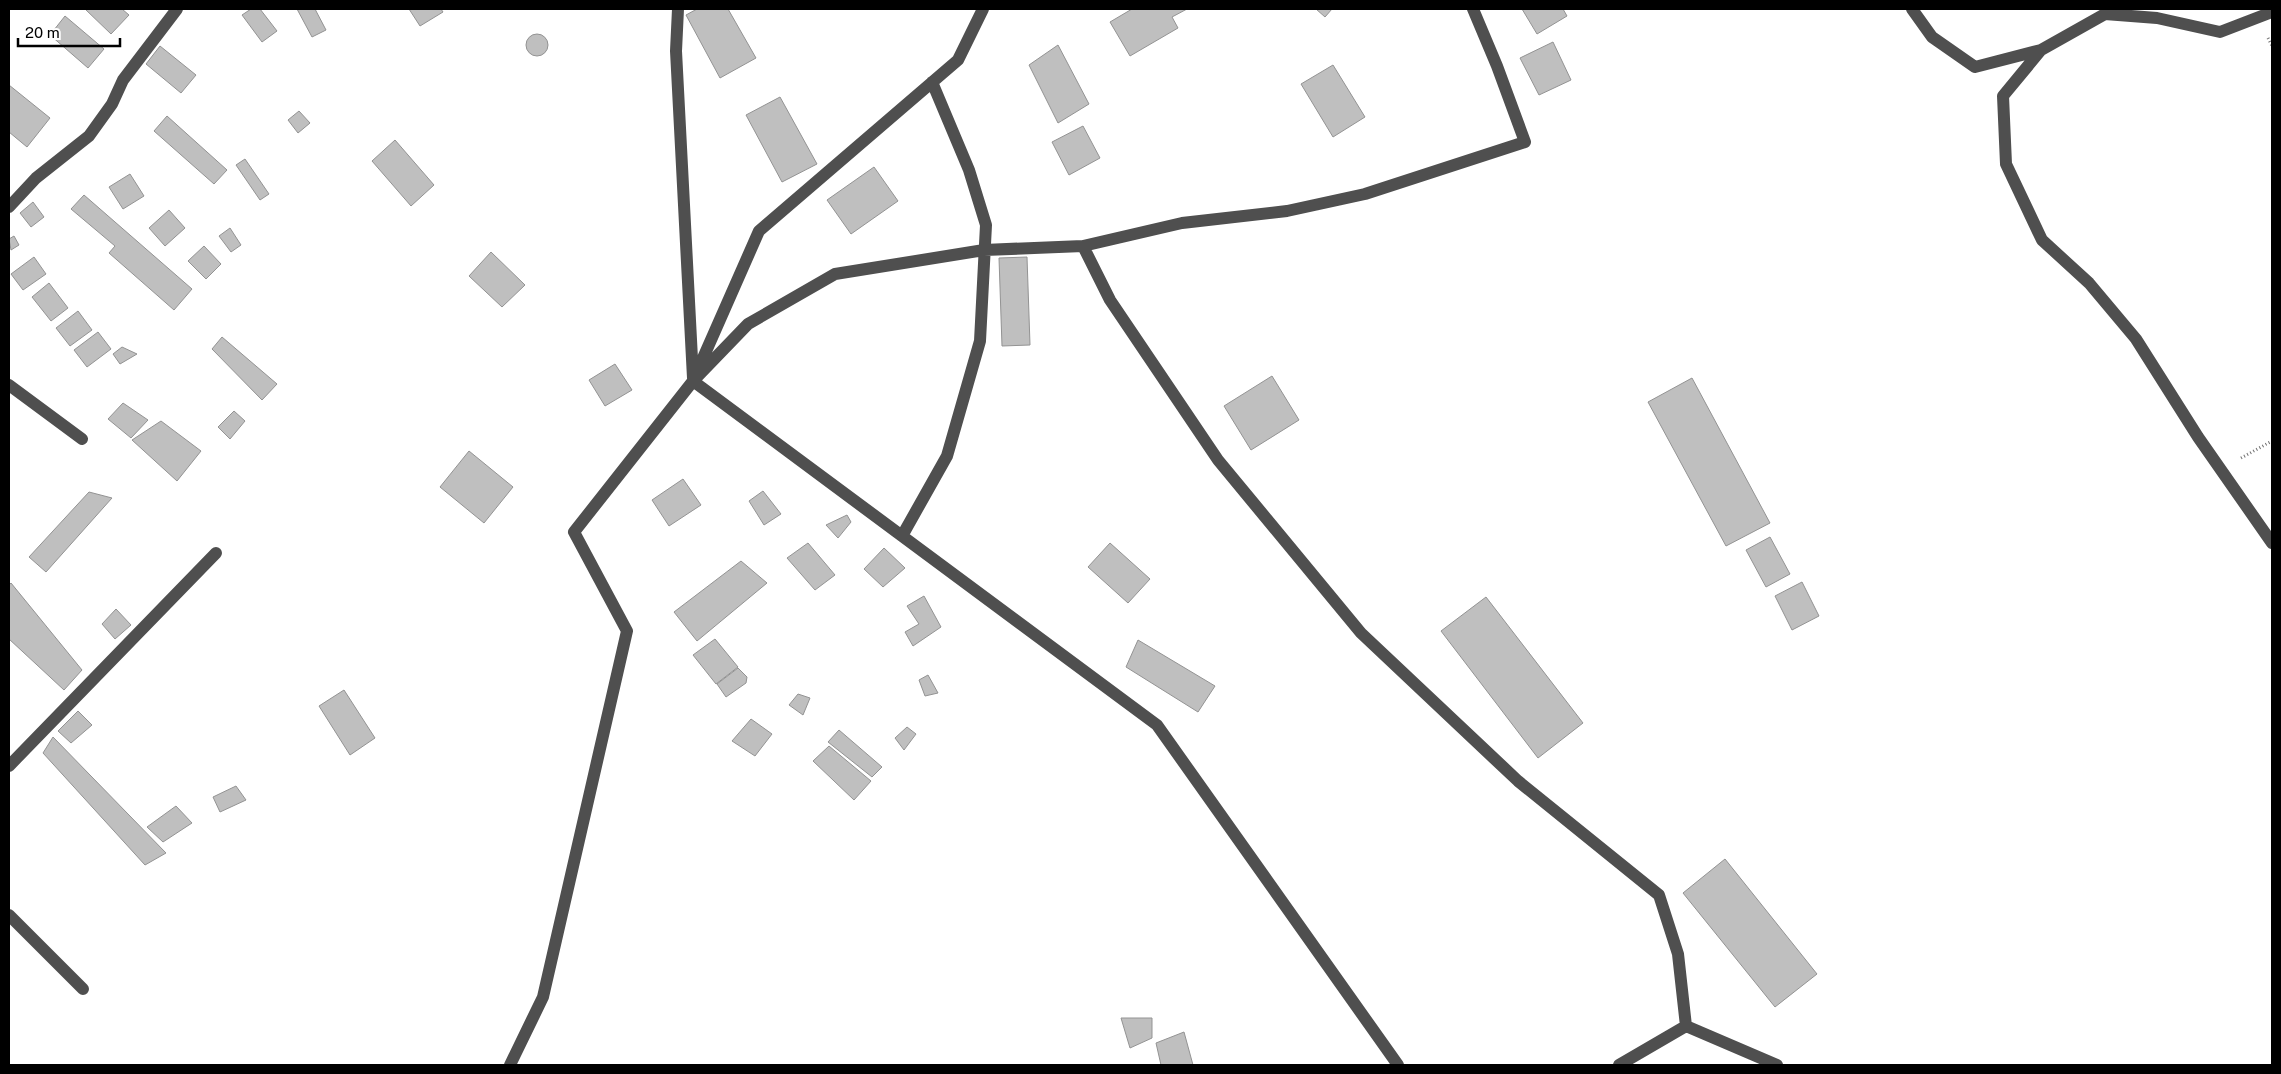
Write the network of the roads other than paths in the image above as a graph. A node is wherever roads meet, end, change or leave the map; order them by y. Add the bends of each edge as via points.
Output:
1 (176, 9) edge
2 (678, 9) edge
3 (983, 9) edge
4 (1473, 9) edge
5 (1912, 9) edge
6 (2272, 12) edge
7 (2041, 50) junction
8 (932, 82) junction
9 (9, 207) edge
10 (1083, 246) junction
11 (984, 250) junction
12 (693, 381) junction
13 (9, 385) edge
14 (82, 439) dead end
15 (902, 536) junction
16 (2272, 543) edge
17 (216, 553) dead end
18 (9, 766) edge
19 (9, 915) edge
20 (83, 989) dead end
21 (1686, 1026) junction
22 (510, 1065) edge
23 (1398, 1065) edge
24 (1619, 1065) edge
25 (1778, 1065) edge

1 - 9 street via 123,80 112,104 89,136 36,178
2 - 12 street via 676,51
3 - 8 street via 958,60
4 - 10 street via 1525,142 1355,196 1287,211 1182,223
5 - 7 street via 1932,37 1975,67
6 - 7 street via 2220,32 2156,18 2105,14
7 - 16 street via 2002,96 2006,164 2042,240 2089,283 2136,340
8 - 11 street via 969,170 986,225
8 - 12 street via 758,231
10 - 11 street
10 - 21 street via 1110,300 1218,460 1361,633 1518,781 1659,895 1678,954
11 - 12 street via 835,274 748,324
11 - 15 street via 980,341 950,448
12 - 15 street
12 - 22 street via 574,532 627,631 543,997
13 - 14 street
15 - 23 street via 1157,725
17 - 18 street
19 - 20 street
21 - 24 street
21 - 25 street

